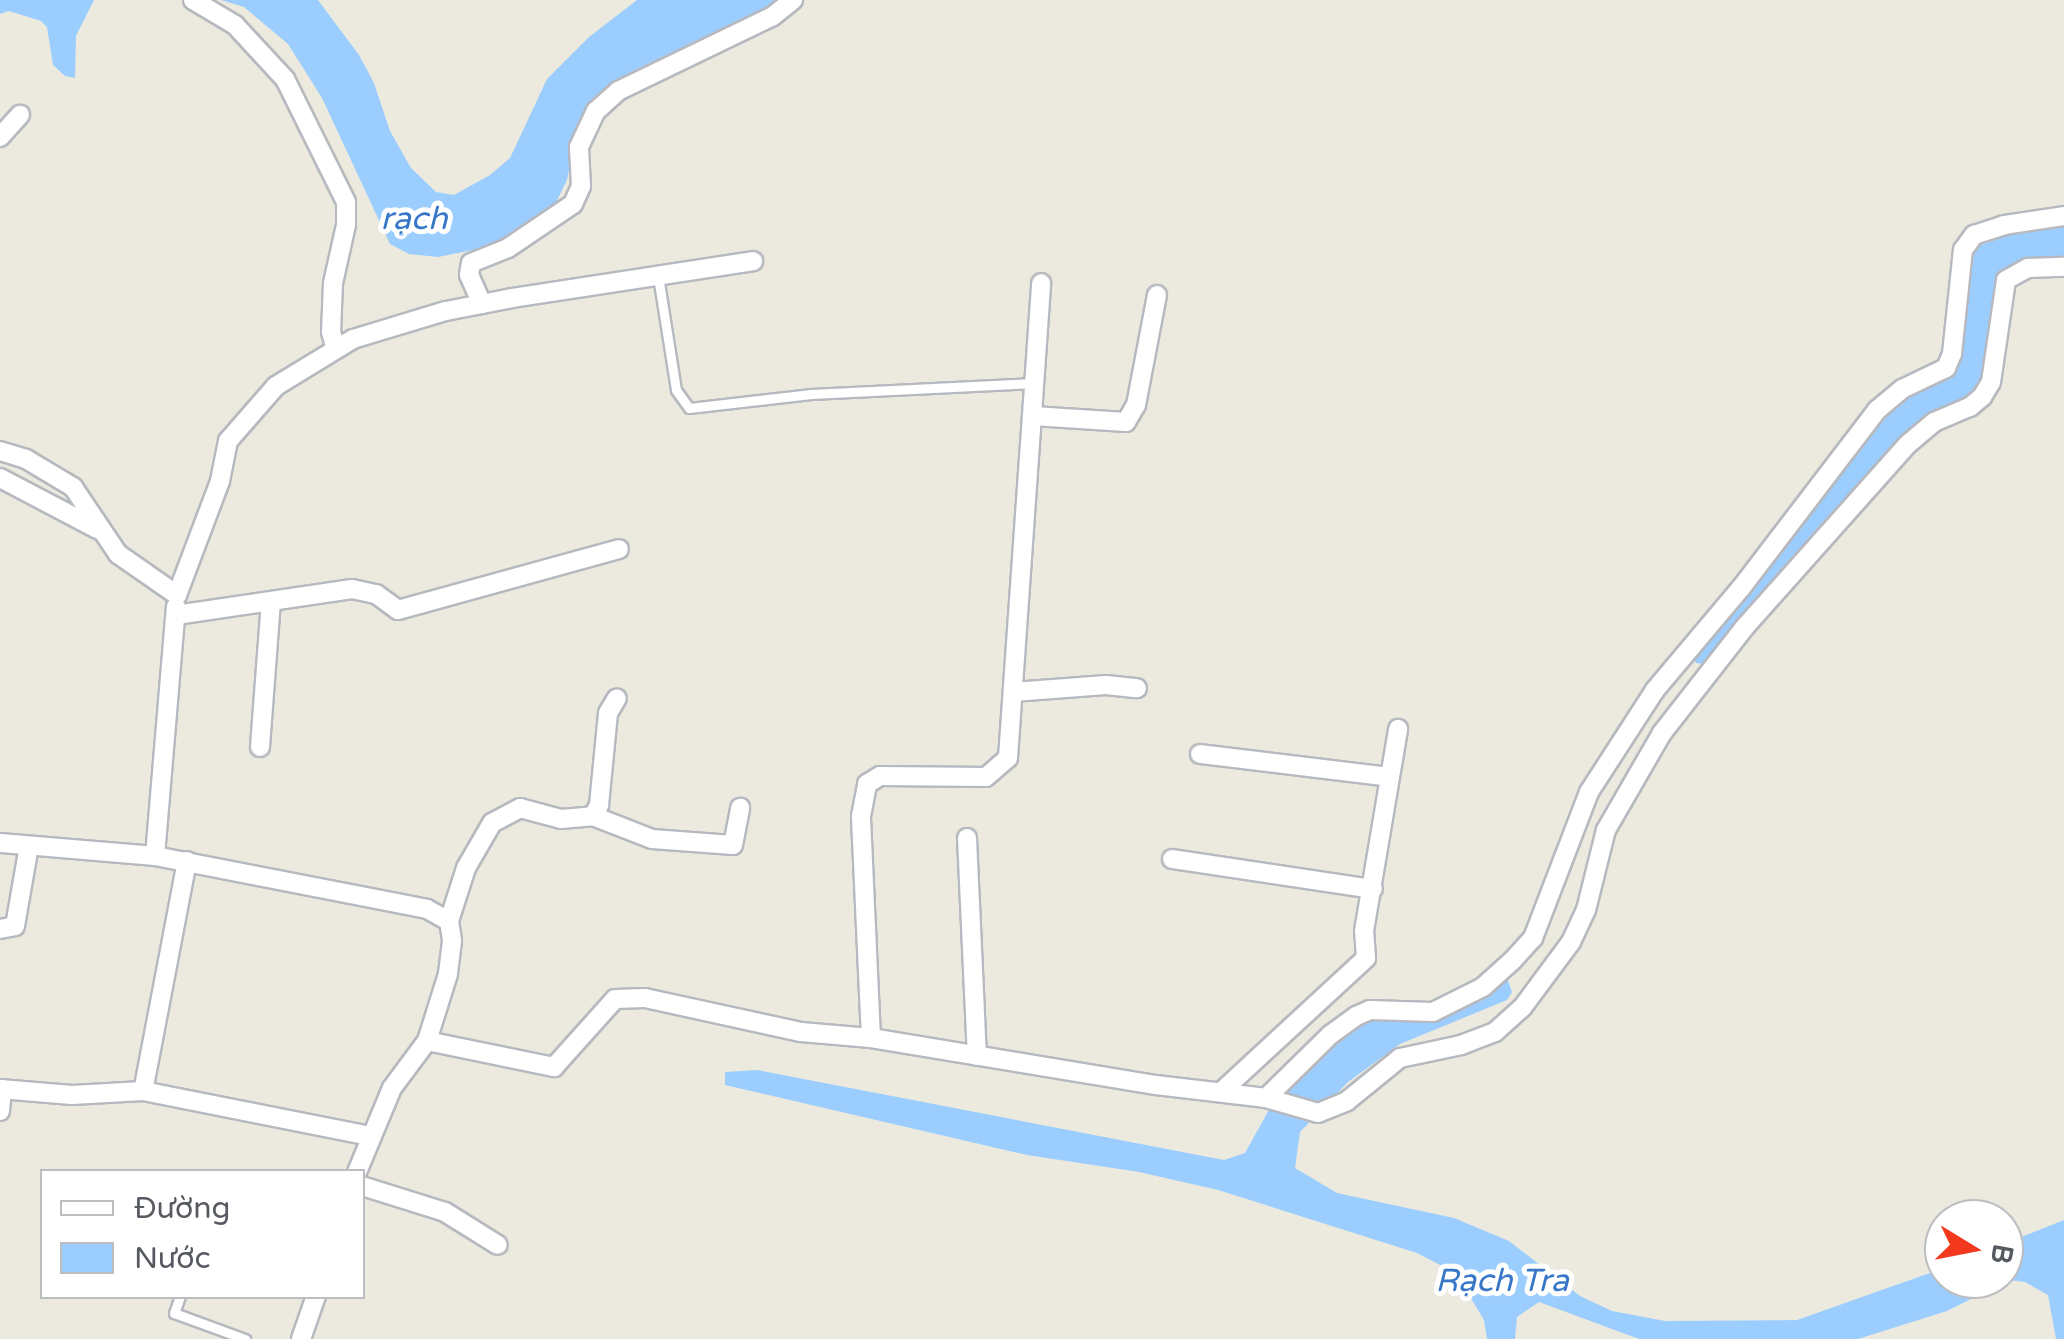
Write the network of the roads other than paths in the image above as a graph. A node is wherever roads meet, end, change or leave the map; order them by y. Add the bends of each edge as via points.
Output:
1 (193, 0) edge
2 (793, 0) edge
3 (20, 115) dead end
4 (0, 138) edge
5 (2064, 216) edge
6 (753, 261) dead end
7 (2064, 267) edge
8 (657, 274) junction
9 (1040, 283) dead end
10 (1157, 296) dead end
11 (482, 304) junction
12 (336, 349) junction
13 (1036, 383) junction
14 (1033, 416) junction
15 (0, 451) edge
16 (0, 478) edge
17 (104, 533) junction
18 (618, 548) dead end
19 (177, 595) junction
20 (270, 602) junction
21 (176, 615) junction
22 (1137, 688) dead end
23 (1013, 692) junction
24 (617, 698) dead end
25 (1398, 730) dead end
26 (260, 747) dead end
27 (1200, 754) dead end
28 (1390, 777) junction
29 (740, 808) dead end
30 (593, 816) junction
31 (967, 838) dead end
32 (0, 844) edge
33 (28, 846) junction
34 (155, 856) junction
35 (1172, 859) dead end
36 (186, 861) junction
37 (1373, 889) junction
38 (449, 921) junction
39 (0, 929) edge
40 (872, 1038) junction
41 (427, 1041) junction
42 (977, 1056) junction
43 (1, 1089) edge
44 (1222, 1091) junction
45 (143, 1092) junction
46 (1269, 1099) junction
47 (0, 1111) edge
48 (371, 1136) junction
49 (358, 1169) edge
50 (365, 1187) edge
51 (498, 1246) dead end
52 (179, 1299) edge
53 (315, 1299) edge
54 (245, 1339) edge
55 (302, 1339) edge

1 - 12 street via 235,25 285,79 346,202 333,282
2 - 11 street via 618,91 596,111 578,147 581,186 572,204 508,248 471,264
3 - 4 street
5 - 46 street via 1974,235 1963,250 1946,368 1876,410 1655,690 1590,792 1533,938 1514,960 1483,987 1432,1012 1370,1010 1356,1016
6 - 8 street
7 - 46 street via 2028,268 2006,280 1991,382 1982,397 1908,444 1744,628 1662,733 1606,830 1571,942 1522,1008 1495,1032 1400,1058 1347,1101 1318,1114
8 - 11 street
8 - 13 lane via 676,390 689,408 811,394
9 - 13 street
10 - 14 street via 1136,405 1126,422
11 - 12 street via 353,338
12 - 19 street via 276,386 228,441
13 - 14 street
14 - 23 street
15 - 17 street via 72,488
16 - 17 street
17 - 19 street via 118,554
18 - 20 street via 398,610 376,594 352,589
19 - 21 street
20 - 21 street
20 - 26 street
21 - 34 street
22 - 23 street
23 - 40 street via 1008,758 996,772 986,778 880,776 863,794
24 - 30 street via 608,713
25 - 28 street
27 - 28 street
28 - 37 street
29 - 30 street via 733,845 652,839
30 - 38 street via 562,819 520,808 492,823 466,868
31 - 42 street
32 - 33 street
33 - 34 street
33 - 39 street via 16,926
34 - 36 street
35 - 37 street
36 - 38 street via 427,908
36 - 45 street
37 - 44 street via 1362,965
38 - 41 street via 448,974
40 - 41 street via 801,1032 645,998 615,999 554,1067
40 - 42 street
41 - 48 street via 392,1088
42 - 44 street
43 - 45 street
43 - 47 street
44 - 46 street
45 - 48 street
48 - 49 street
50 - 51 street via 445,1212
52 - 54 lane via 174,1314
53 - 55 street

